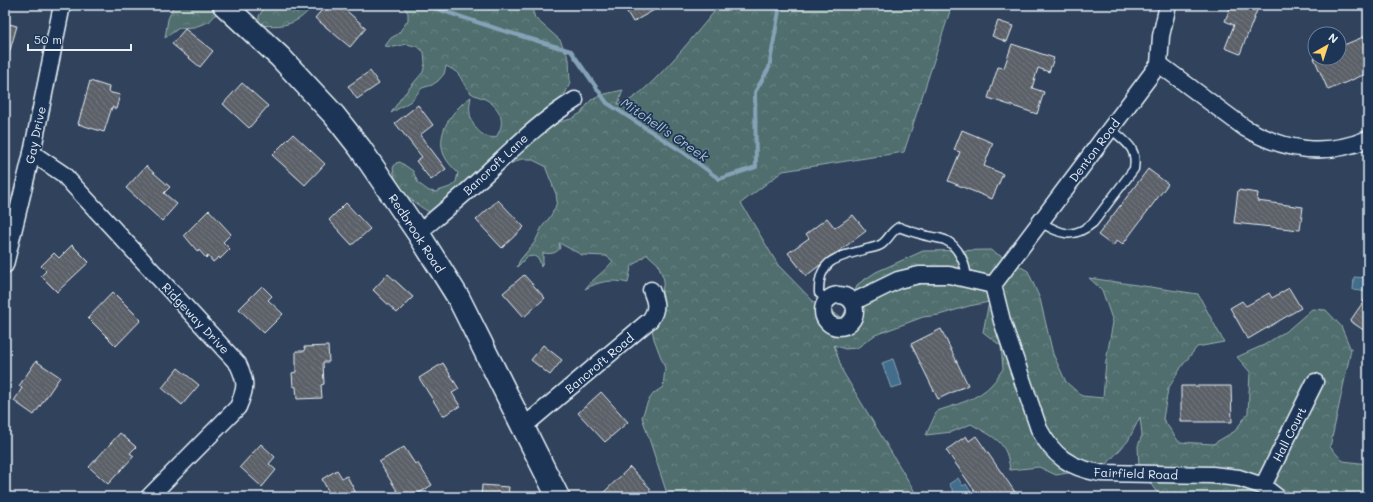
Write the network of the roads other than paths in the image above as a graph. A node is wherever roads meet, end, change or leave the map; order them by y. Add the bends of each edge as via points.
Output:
1 (62, 5) edge
2 (224, 5) edge
3 (1168, 5) edge
4 (1159, 64) junction
5 (575, 100) dead end
6 (1110, 128) junction
7 (1368, 139) edge
8 (32, 153) junction
9 (1040, 222) junction
10 (418, 233) junction
11 (5, 265) edge
12 (967, 279) junction
13 (993, 285) junction
14 (651, 290) dead end
15 (826, 300) junction
16 (853, 302) junction
17 (1315, 382) dead end
18 (523, 428) junction
19 (1263, 486) junction
20 (149, 497) edge
21 (558, 497) edge
22 (1277, 497) edge

1 - 8 street, Gay Drive
2 - 10 main road, Redbrook Road via 280,57 334,115 360,148
3 - 4 street via 1161,36
4 - 6 street, Denton Road
4 - 7 street via 1261,137 1299,149 1323,150
5 - 10 street, Bancroft Lane via 534,128
6 - 9 street, Denton Road
6 - 9 lane via 1132,149 1136,159 1134,169 1085,230 1059,233
8 - 11 street, Gay Drive
8 - 20 street, Ridgeway Drive via 63,174 238,364 244,376 245,390 238,407
9 - 13 street, Denton Road
10 - 18 main road, Redbrook Road via 458,298
12 - 13 street
12 - 15 lane via 966,268 955,249 946,241 899,227 892,231 882,245 832,259 823,270 819,282 819,293
12 - 16 street via 949,275 919,275 898,280
13 - 19 street, Fairfield Road via 1002,321 1039,429 1045,441 1063,459 1083,470 1100,473 1212,475 1239,478
14 - 18 street, Bancroft Road via 656,301 656,309 650,320
15 - 16 street via 830,296 840,294
15 - 16 street via 822,309 825,320 840,327 850,323 854,318
17 - 19 street, Hall Court
18 - 21 main road, Redbrook Road
19 - 22 street, Fairfield Road

